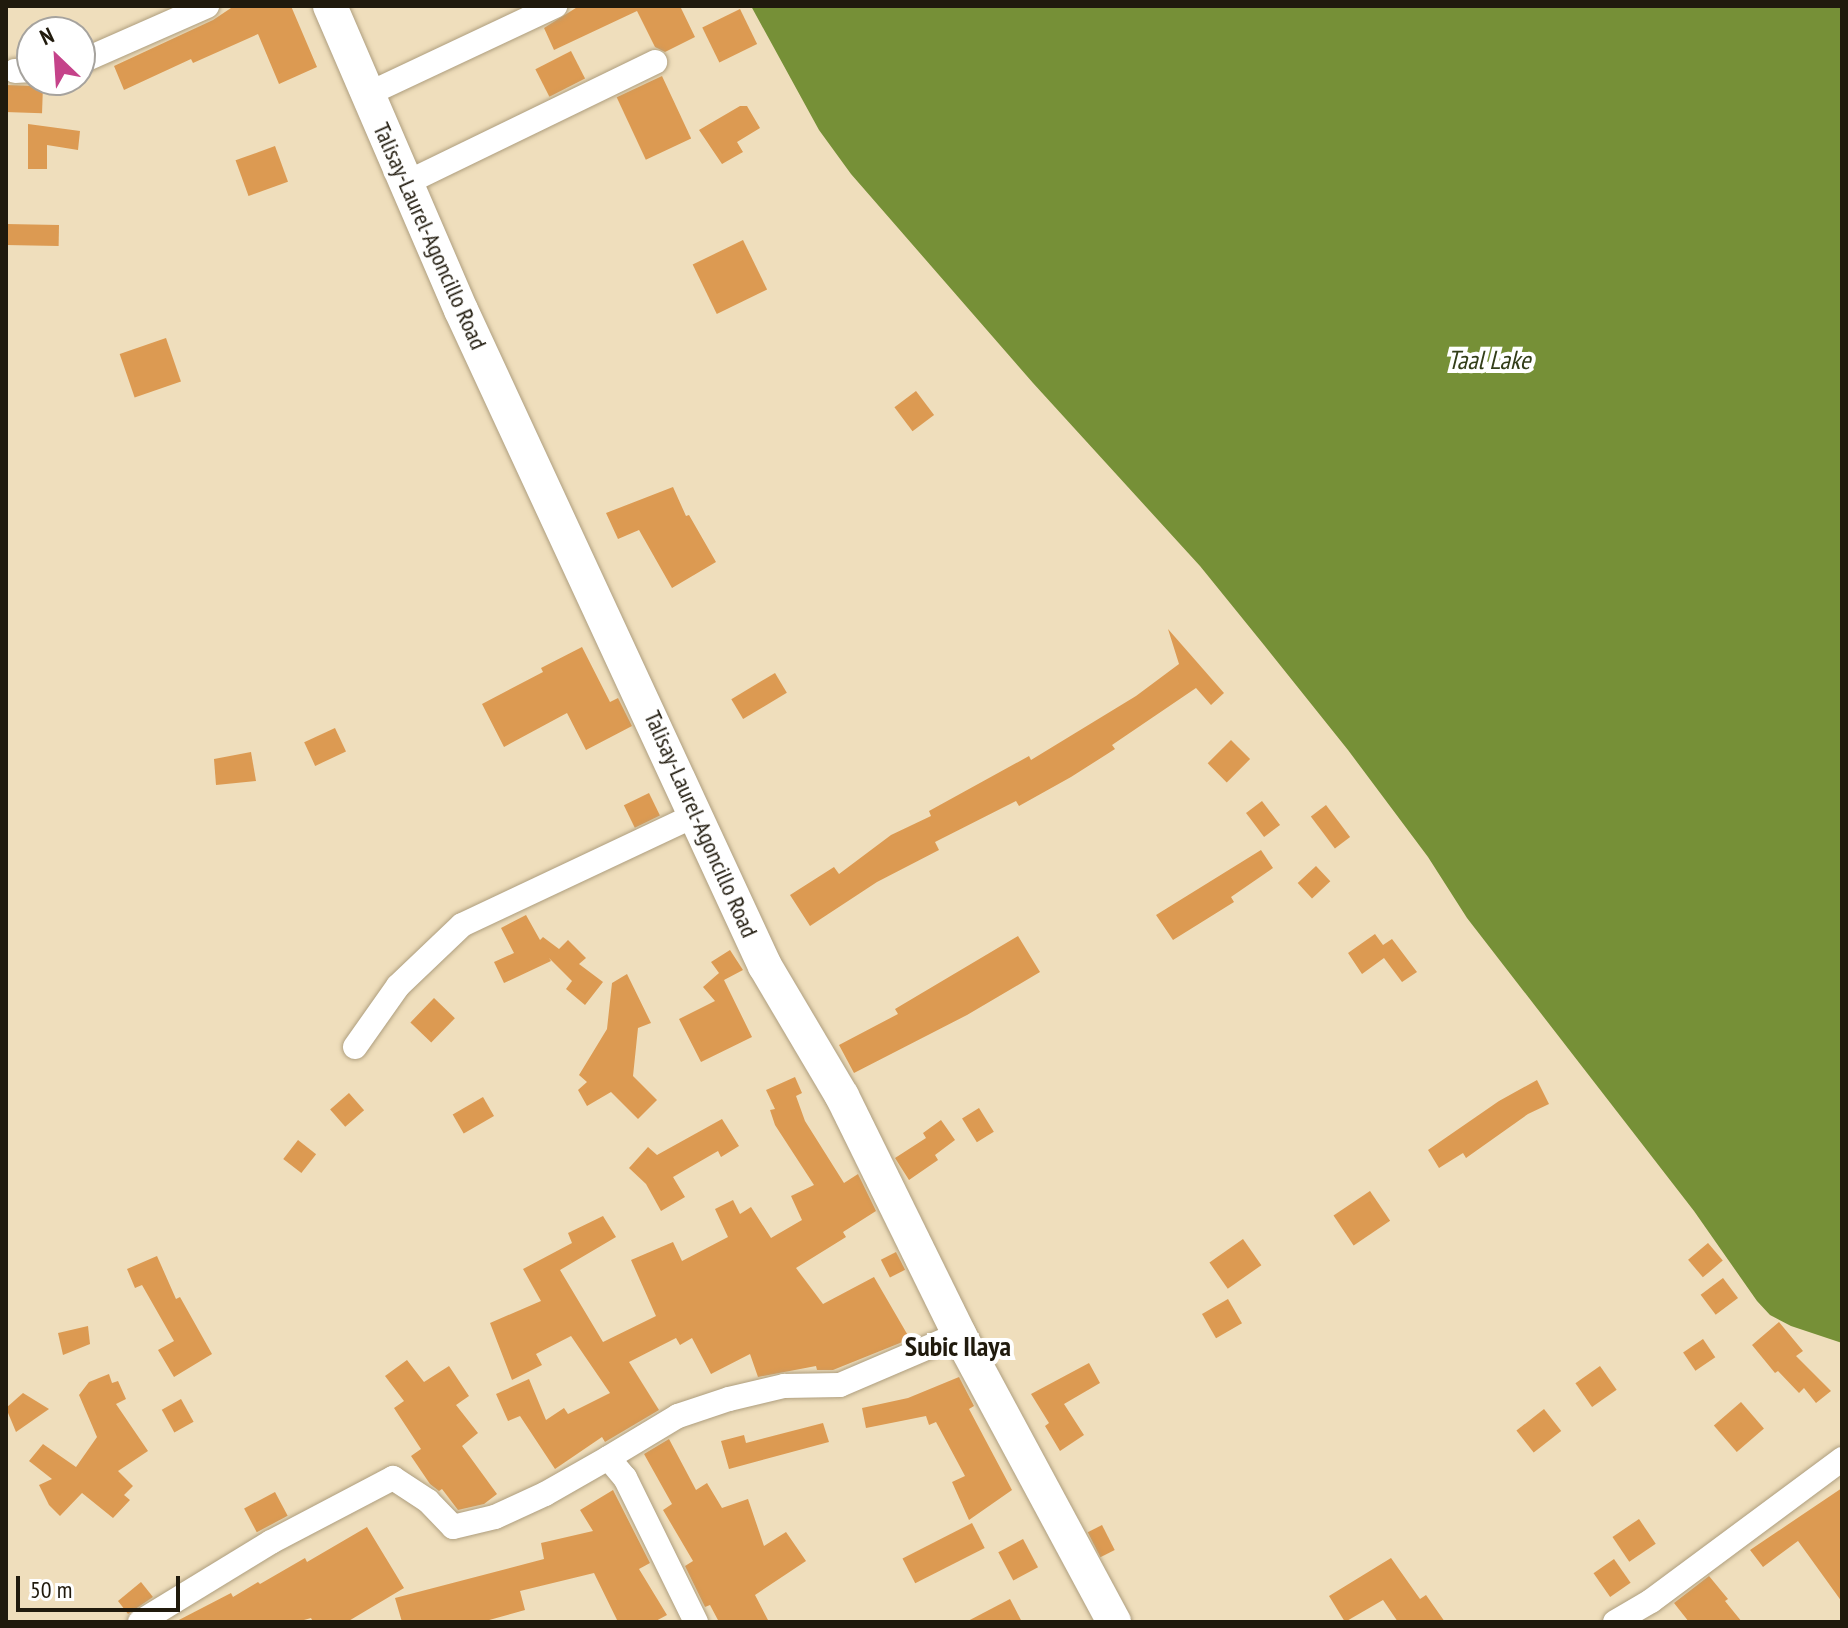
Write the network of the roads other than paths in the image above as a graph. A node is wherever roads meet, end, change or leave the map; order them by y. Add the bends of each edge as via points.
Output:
1 (207, 6) edge
2 (330, 6) edge
3 (555, 6) edge
4 (96, 55) edge
5 (655, 62) dead end
6 (368, 94) junction
7 (406, 183) junction
8 (696, 815) junction
9 (355, 1047) dead end
10 (959, 1334) junction
11 (608, 1458) junction
12 (1842, 1459) edge
13 (140, 1622) edge
14 (696, 1622) edge
15 (1114, 1622) edge
16 (1615, 1622) edge

1 - 4 street
2 - 6 main road, Talisay-Laurel-Agoncillo Road
3 - 6 street
5 - 7 street
6 - 7 main road, Talisay-Laurel-Agoncillo Road
7 - 8 main road, Talisay-Laurel-Agoncillo Road
8 - 9 street via 462,925 398,986
8 - 10 main road, Talisay-Laurel-Agoncillo Road via 765,966 842,1096
10 - 11 street via 840,1385 784,1386 678,1416
10 - 15 main road, Talisay-Laurel-Agoncillo Road
11 - 13 street via 495,1517 453,1527 428,1501 393,1478 271,1542
11 - 14 street via 625,1478
12 - 16 street

